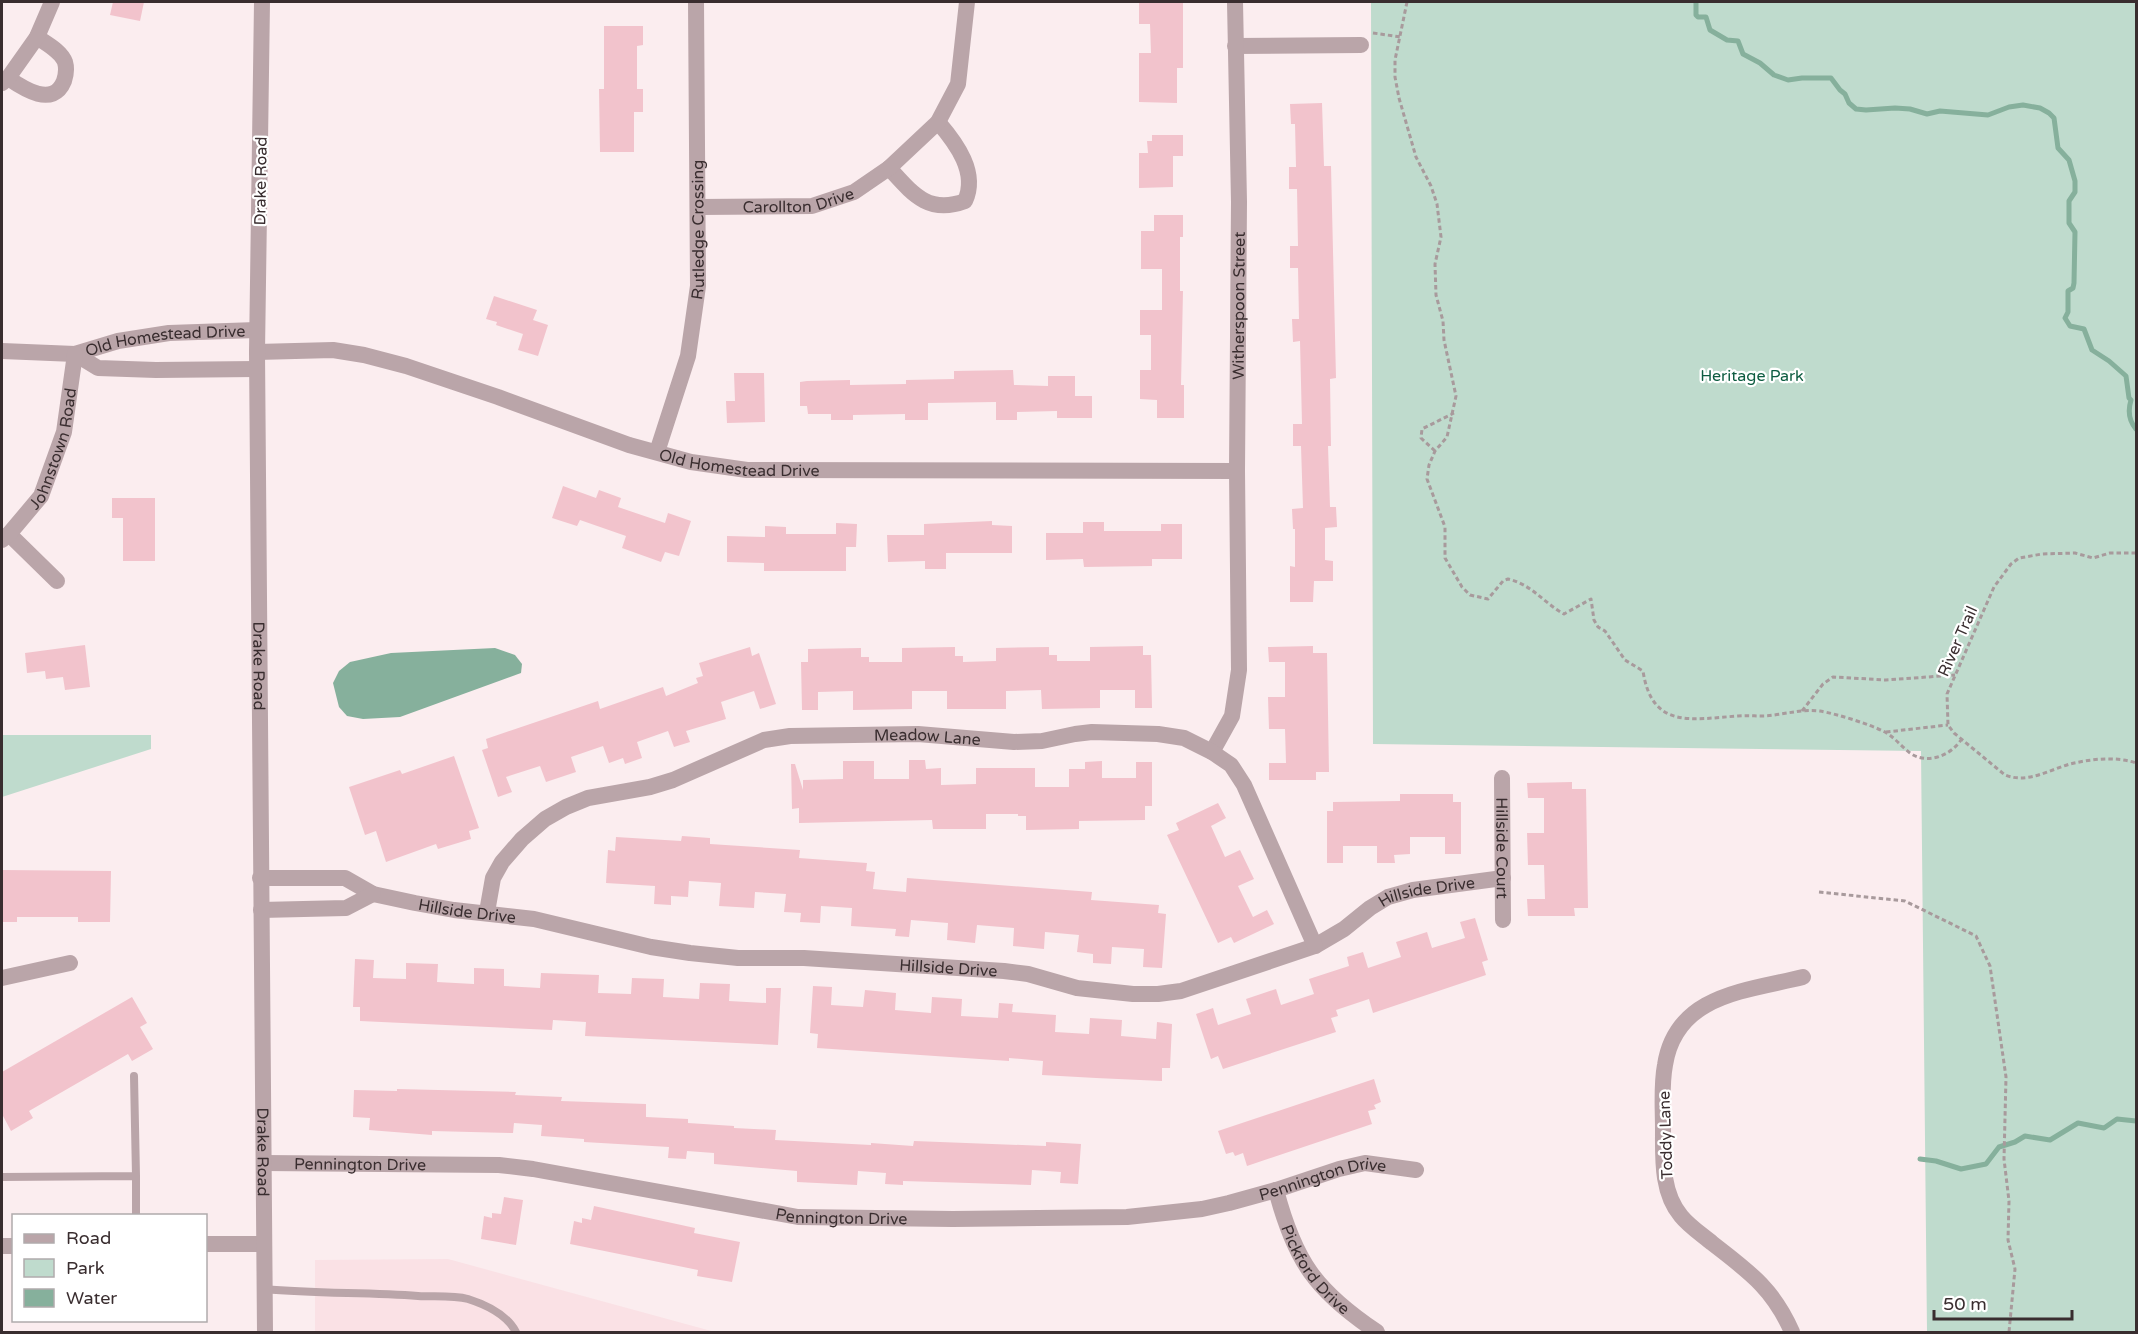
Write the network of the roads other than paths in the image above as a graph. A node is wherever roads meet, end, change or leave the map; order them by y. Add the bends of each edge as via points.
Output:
1 (52, 2) edge
2 (262, 2) edge
3 (696, 2) edge
4 (967, 2) edge
5 (1235, 2) edge
6 (37, 37) junction
7 (1366, 39) road end
8 (1235, 46) junction
9 (5, 80) edge
10 (938, 123) junction
11 (889, 168) junction
12 (699, 207) junction
13 (257, 330) junction
14 (2, 351) edge
15 (257, 352) junction
16 (75, 354) junction
17 (257, 369) junction
18 (657, 452) junction
19 (1237, 471) junction
20 (5, 537) edge
21 (57, 581) dead end
22 (1212, 752) junction
23 (1502, 778) dead end
24 (260, 878) junction
25 (1503, 878) junction
26 (373, 894) junction
27 (261, 910) junction
28 (487, 912) junction
29 (1503, 920) dead end
30 (1315, 946) junction
31 (70, 963) dead end
32 (1803, 977) dead end
33 (2, 978) edge
34 (134, 1076) dead end
35 (264, 1163) junction
36 (1416, 1170) dead end
37 (136, 1176) junction
38 (2, 1177) edge
39 (1276, 1190) junction
40 (136, 1214) edge
41 (207, 1244) edge
42 (264, 1244) junction
43 (265, 1289) junction
44 (265, 1332) edge
45 (516, 1332) edge
46 (1377, 1332) edge
47 (1792, 1332) edge

1 - 6 street
2 - 13 street, Drake Road
3 - 12 street, Rutledge Crossing
4 - 10 street, Carollton Drive via 958,84
5 - 8 street, Witherspoon Street
6 - 9 street
6 - 9 street via 65,61 62,86 51,95 39,95
7 - 8 street
8 - 19 street, Witherspoon Street via 1239,202
10 - 11 street, Carollton Drive
10 - 11 street via 963,157 970,179 965,201 950,207 934,205 912,194
11 - 12 street, Carollton Drive via 854,192 812,206
12 - 18 street, Rutledge Crossing via 698,286 688,356
13 - 15 street, Drake Road
13 - 16 street, Old Homestead Drive via 169,333 118,341
14 - 16 street, Old Homestead Drive
15 - 17 street, Drake Road
15 - 18 street, Old Homestead Drive via 333,351 375,358
16 - 17 street, Old Homestead Drive via 98,368
16 - 20 street, Johnstown Road via 64,432 41,496
17 - 24 street, Drake Road
18 - 19 street, Old Homestead Drive via 691,462 747,470
19 - 22 street, Witherspoon Street via 1239,670 1232,716
20 - 21 street, Johnstown Road
22 - 28 street, Meadow Lane via 1184,738 1136,733 1092,732 1014,742 918,734 806,735 764,740 673,780 588,798 545,819 502,862 493,878
22 - 30 street, Meadow Lane via 1231,765 1244,785
23 - 25 street, Hillside Court
24 - 26 street, Hillside Drive via 345,878
24 - 27 street, Drake Road
25 - 29 street, Hillside Court
25 - 30 street, Hillside Drive via 1388,897
26 - 27 street via 346,908
26 - 28 street, Hillside Drive via 454,910
27 - 35 street, Drake Road
28 - 30 street, Hillside Drive via 690,953 1004,971 1077,988 1133,994 1181,991
31 - 33 street
32 - 47 street, Toddy Lane via 1732,993 1700,1007 1670,1044 1663,1080 1664,1172 1674,1207 1694,1229 1764,1286
34 - 37 lane
35 - 39 street, Pennington Drive via 499,1165 798,1217 1127,1217 1202,1209
35 - 42 street, Drake Road
36 - 39 street, Pennington Drive via 1365,1163
37 - 38 lane
37 - 40 lane
39 - 46 street, Pickford Drive via 1292,1240 1315,1279 1341,1307
41 - 42 street
42 - 43 street, Drake Road
43 - 44 street, Drake Road
43 - 45 lane via 467,1299 496,1311

